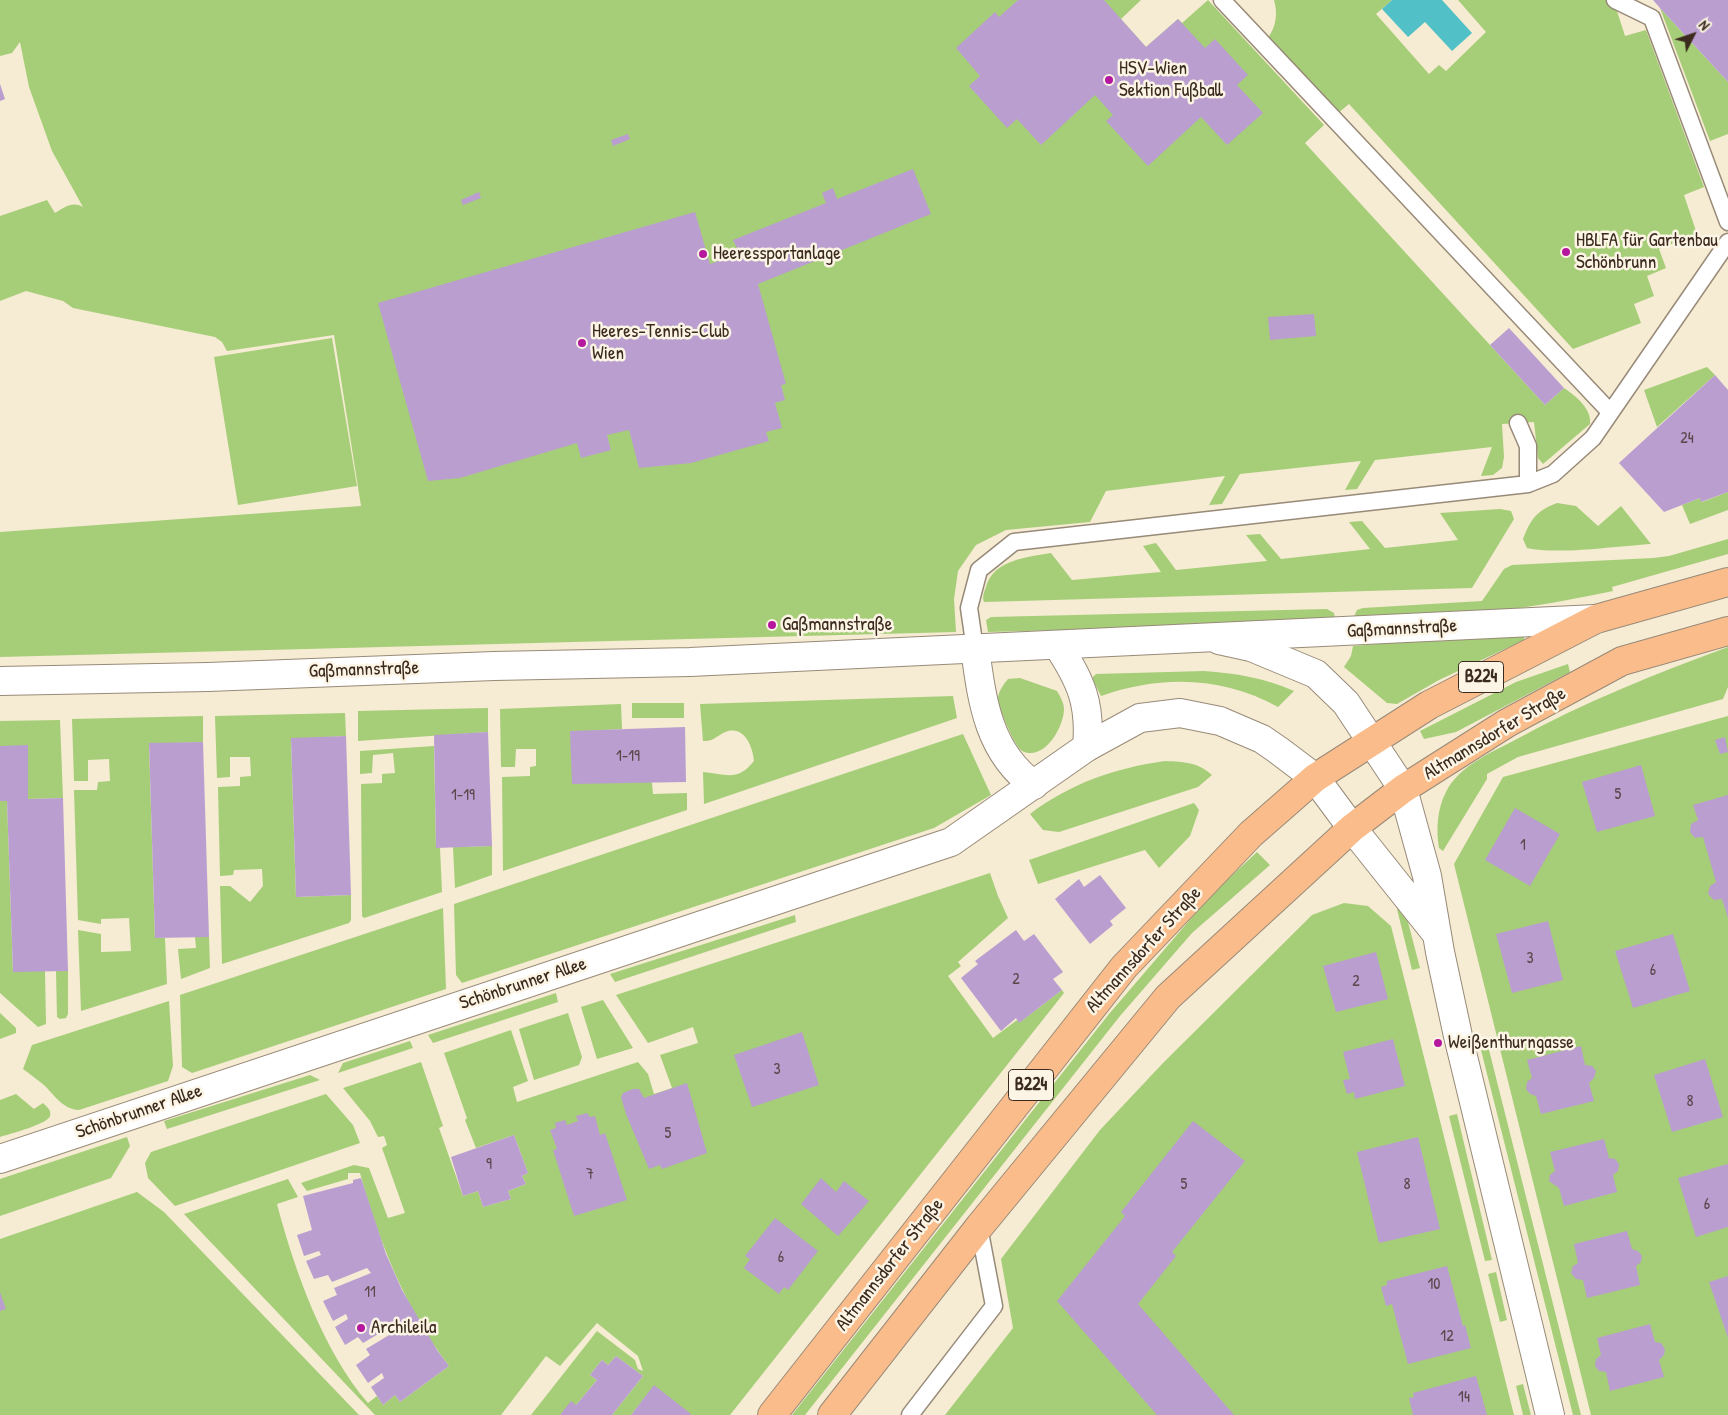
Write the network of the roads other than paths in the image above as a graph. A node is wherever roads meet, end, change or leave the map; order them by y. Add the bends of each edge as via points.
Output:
1 (1222, 0) edge
2 (1615, 0) edge
3 (1728, 222) edge
4 (1728, 242) edge
5 (1610, 412) junction
6 (1518, 423) dead end
7 (1528, 484) junction
8 (1728, 582) edge
9 (1596, 619) junction
10 (1728, 631) edge
11 (1208, 638) junction
12 (1058, 646) junction
13 (975, 649) junction
14 (0, 682) edge
15 (1370, 741) junction
16 (1087, 747) junction
17 (1315, 778) junction
18 (1034, 785) junction
19 (1403, 790) junction
20 (1352, 828) junction
21 (1438, 935) junction
22 (0, 1159) edge
23 (979, 1227) junction
24 (772, 1415) edge
25 (832, 1415) edge
26 (910, 1415) edge
27 (1550, 1415) edge

1 - 5 lane
2 - 3 lane via 1652,18
4 - 5 lane
5 - 7 lane via 1592,438 1553,474
6 - 7 lane via 1528,446
7 - 13 lane via 1014,542 979,570 969,608
8 - 9 main road, B224
9 - 11 street, Gaßmannstraße
9 - 15 main road, Altmannsdorfer Straße / B224 via 1472,682
10 - 19 main road, Altmannsdorfer Straße / B224 via 1622,661 1507,723
11 - 12 street, Gaßmannstraße
11 - 15 street, Gaßmannstraße via 1251,647 1316,674 1346,702
12 - 13 street, Gaßmannstraße
12 - 16 street via 1083,691 1088,716
13 - 14 street, Gaßmannstraße via 690,662
13 - 18 street via 982,703 989,728 1000,749
15 - 17 main road, Altmannsdorfer Straße / B224
15 - 19 street
16 - 17 street, Schönbrunner Allee via 1140,718 1180,713 1220,721 1262,739
16 - 18 street, Schönbrunner Allee
17 - 20 street, Schönbrunner Allee
17 - 24 main road, Altmannsdorfer Straße / B224 via 1251,834 1124,967
18 - 22 street, Schönbrunner Allee via 951,842
19 - 20 main road, Altmannsdorfer Straße / B224
19 - 21 street via 1427,876
20 - 21 street
20 - 23 main road, Altmannsdorfer Straße / B224 via 1168,997
21 - 27 street via 1458,1036
23 - 25 main road, Altmannsdorfer Straße / B224
23 - 26 lane via 994,1306

